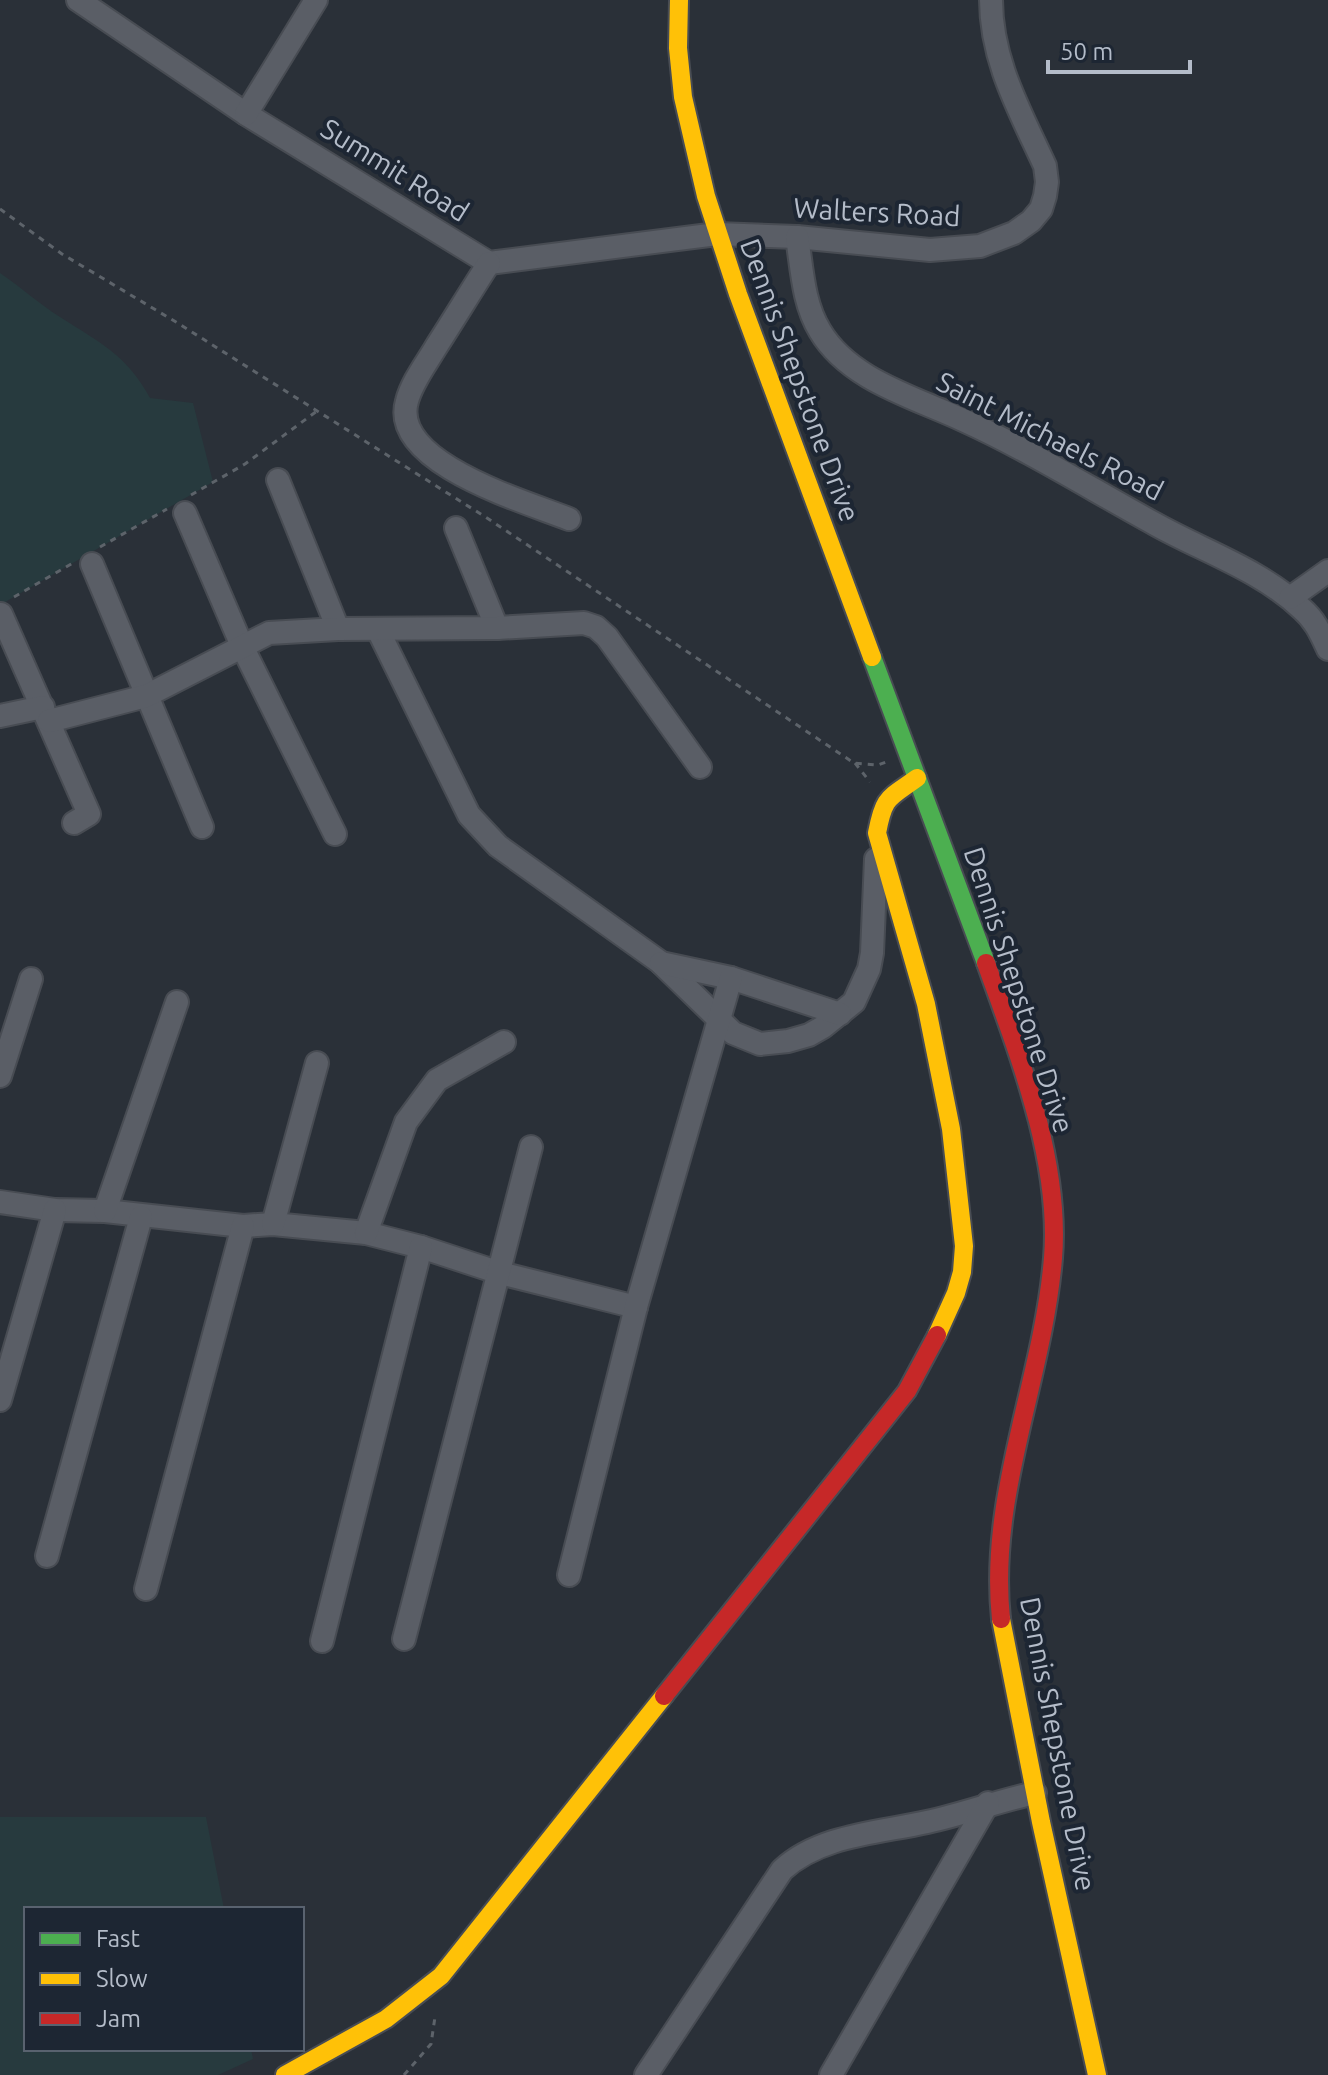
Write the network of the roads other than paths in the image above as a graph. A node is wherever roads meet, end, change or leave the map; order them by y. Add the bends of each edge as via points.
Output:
1 (78, 0) edge
2 (316, 0) edge
3 (679, 0) edge
4 (991, 0) edge
5 (246, 114) junction
6 (717, 234) junction
7 (797, 237) junction
8 (489, 263) junction
9 (278, 480) dead end
10 (181, 505) road end
11 (569, 519) dead end
12 (456, 528) dead end
13 (87, 559) road end
14 (1328, 571) edge
15 (1290, 598) junction
16 (7, 606) edge
17 (497, 628) junction
18 (338, 629) junction
19 (378, 630) junction
20 (242, 646) junction
21 (1328, 649) edge
22 (146, 696) junction
23 (46, 714) junction
24 (0, 716) edge
25 (700, 767) dead end
26 (917, 778) junction
27 (74, 823) dead end
28 (202, 827) dead end
29 (877, 833) junction
30 (335, 834) dead end
31 (660, 962) junction
32 (731, 978) junction
33 (31, 979) dead end
34 (177, 1002) dead end
35 (840, 1014) junction
36 (717, 1020) junction
37 (504, 1042) dead end
38 (317, 1063) dead end
39 (0, 1076) edge
40 (531, 1147) dead end
41 (0, 1202) edge
42 (55, 1210) junction
43 (105, 1211) junction
44 (141, 1217) junction
45 (273, 1224) junction
46 (243, 1226) junction
47 (366, 1233) junction
48 (421, 1247) junction
49 (500, 1273) junction
50 (636, 1307) junction
51 (0, 1400) edge
52 (47, 1556) dead end
53 (569, 1575) dead end
54 (146, 1589) dead end
55 (404, 1639) dead end
56 (322, 1641) dead end
57 (1035, 1793) junction
58 (988, 1803) junction
59 (285, 2075) edge
60 (646, 2075) edge
61 (831, 2075) edge
62 (1097, 2075) edge

1 - 5 street, Summit Road
2 - 5 street
3 - 6 street, Dennis Shepstone Drive via 679,85
4 - 7 street, Walters Road via 991,28 1003,74 1045,166 1041,209 1014,233 980,246 930,250
5 - 8 street, Summit Road
6 - 7 street, Walters Road
6 - 8 street
6 - 26 street, Dennis Shepstone Drive
7 - 15 street, Saint Michaels Road via 808,308 821,333 851,363 899,393 1037,457
8 - 11 street via 416,379 406,402 408,429 428,455
9 - 18 street
10 - 20 street
12 - 17 street
13 - 22 street
14 - 15 street
15 - 21 street, Saint Michaels Road via 1317,625
16 - 23 street
17 - 19 street
17 - 25 street via 584,623 596,627
18 - 19 street
18 - 20 street via 269,633
19 - 31 street via 469,815 498,846
20 - 22 street
20 - 30 street
22 - 23 street
22 - 28 street
23 - 24 street
23 - 27 street via 89,814
26 - 29 street via 882,807
26 - 57 street, Dennis Shepstone Drive via 992,977 1042,1142 1052,1204 1053,1255 1045,1315 1012,1465 999,1554 1003,1629
29 - 35 street via 869,969 854,1002
29 - 59 street via 926,1004 951,1129 962,1272 934,1342 907,1391 441,1976 373,2028
31 - 32 street
31 - 36 street
32 - 35 street
32 - 36 street
33 - 39 street
34 - 43 street
35 - 36 street via 809,1035 760,1044
36 - 50 street
37 - 47 street via 437,1080 406,1122
38 - 45 street
40 - 49 street
41 - 42 street
42 - 43 street
42 - 51 street
43 - 44 street
44 - 46 street
44 - 52 street
45 - 46 street
45 - 47 street
46 - 54 street
47 - 48 street
48 - 49 street
48 - 56 street
49 - 50 street
49 - 55 street
50 - 53 street
57 - 58 street
57 - 62 street, Dennis Shepstone Drive
58 - 60 street via 930,1822 824,1844 791,1862
58 - 61 street

